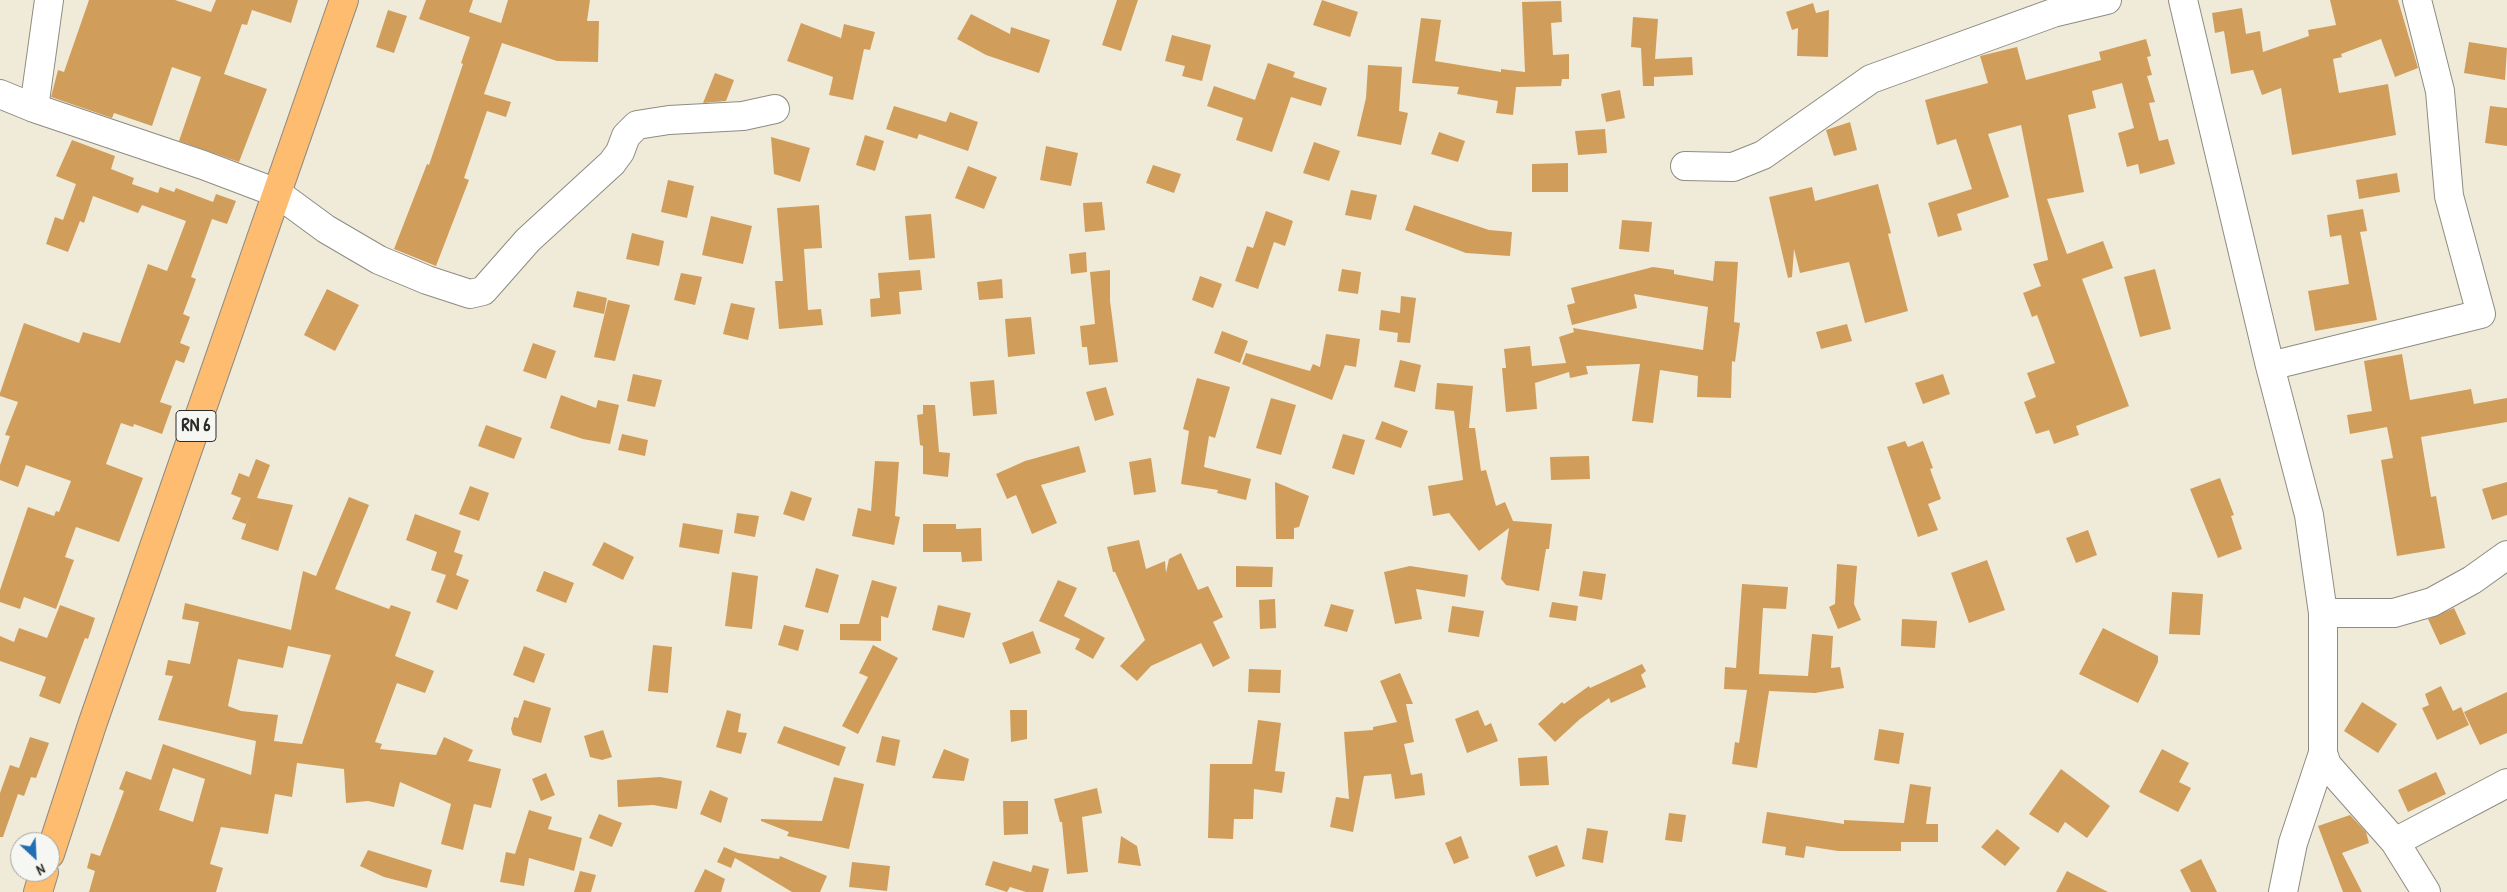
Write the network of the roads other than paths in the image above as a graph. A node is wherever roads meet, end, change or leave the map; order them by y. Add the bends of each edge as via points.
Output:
1 (49, 0) edge
2 (344, 0) edge
3 (2107, 0) edge
4 (2183, 0) edge
5 (2417, 0) edge
6 (0, 94) edge
7 (34, 108) junction
8 (775, 109) dead end
9 (1685, 166) dead end
10 (277, 193) junction
11 (2270, 366) junction
12 (2507, 556) edge
13 (2323, 613) junction
14 (2323, 752) junction
15 (2507, 784) edge
16 (57, 832) edge
17 (2395, 842) junction
18 (2283, 892) edge
19 (2426, 892) edge

1 - 7 street
2 - 10 main road, RN 6
3 - 9 street via 2054,13 1871,79 1763,155 1733,167
4 - 11 street
5 - 11 street via 2440,91 2448,196 2481,314
6 - 7 street
7 - 10 street
8 - 10 street via 743,116 637,125 626,136 612,164 528,240 483,291 470,294 379,260 326,229
10 - 16 main road, RN 6
11 - 13 street via 2309,515
12 - 13 street via 2432,602 2394,613
13 - 14 street
14 - 17 street via 2331,770
14 - 18 street via 2293,843
15 - 17 street
17 - 19 street

